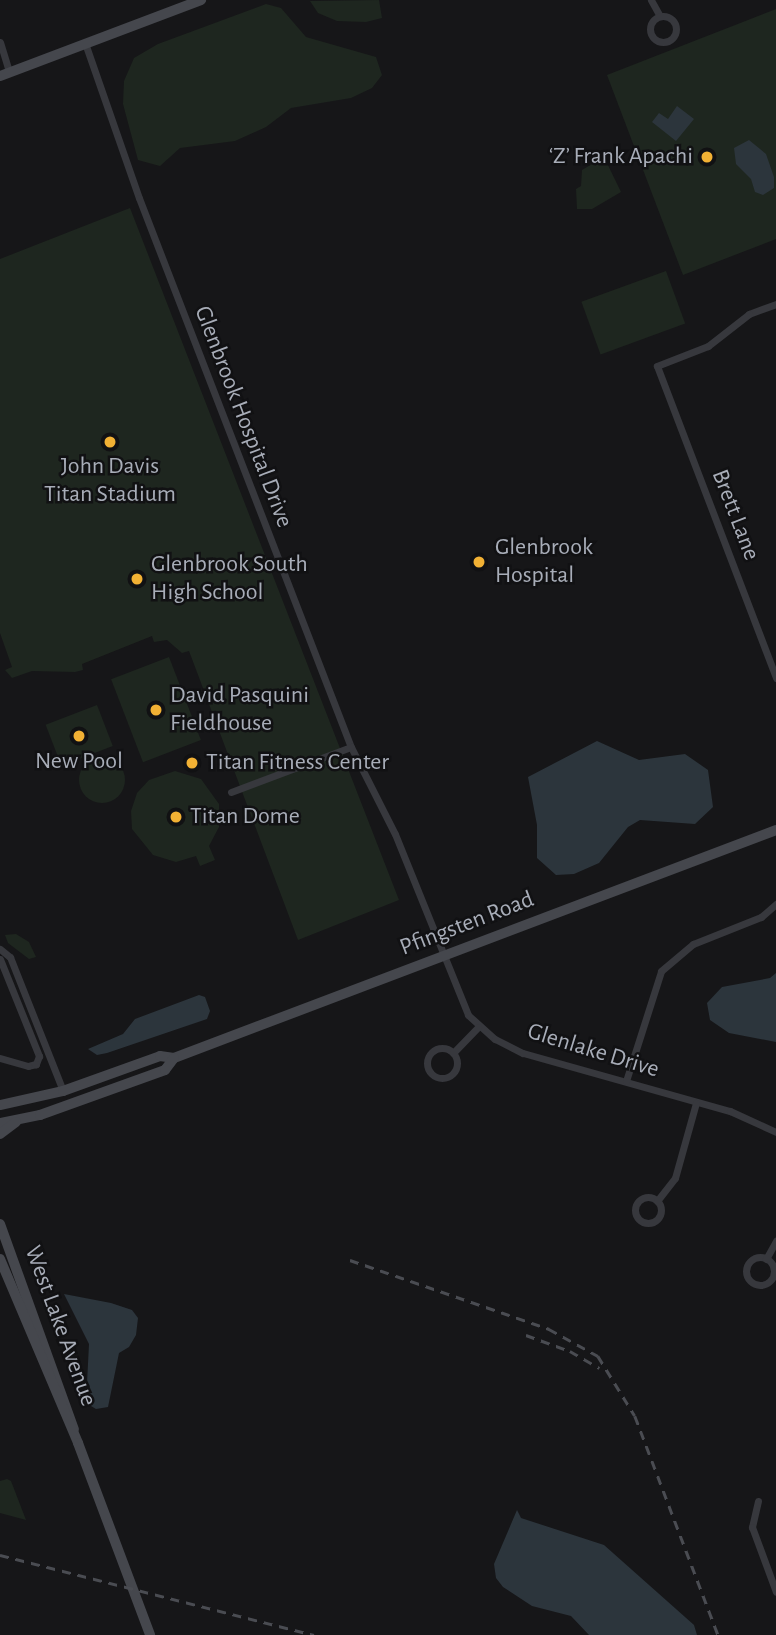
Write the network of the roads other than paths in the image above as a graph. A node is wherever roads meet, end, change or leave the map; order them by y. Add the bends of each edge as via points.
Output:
1 (201, 0) edge
2 (651, 0) edge
3 (184, 3) edge
4 (660, 16) dead end
5 (0, 42) edge
6 (85, 43) junction
7 (5, 74) edge
8 (776, 304) edge
9 (776, 678) edge
10 (351, 747) junction
11 (231, 792) dead end
12 (776, 830) edge
13 (776, 904) edge
14 (0, 949) edge
15 (441, 956) junction
16 (0, 959) edge
17 (478, 1027) junction
18 (453, 1053) junction
19 (0, 1058) edge
20 (174, 1058) junction
21 (626, 1082) junction
22 (63, 1091) junction
23 (696, 1103) junction
24 (0, 1105) edge
25 (20, 1119) junction
26 (0, 1123) edge
27 (776, 1132) edge
28 (0, 1134) edge
29 (657, 1201) dead end
30 (0, 1224) edge
31 (776, 1241) edge
32 (0, 1259) edge
33 (766, 1259) dead end
34 (78, 1443) junction
35 (758, 1501) dead end
36 (776, 1592) edge
37 (150, 1635) edge

1 - 3 main road
2 - 4 street
3 - 6 main road
5 - 7 street
6 - 7 main road
6 - 10 street, Glenbrook Hospital Drive via 148,224
8 - 9 street, Brett Lane via 749,314 708,345 657,366
10 - 11 street
10 - 15 street, Glenbrook Hospital Drive via 395,834
12 - 15 main road, Pfingsten Road
13 - 21 street via 761,917 693,944 661,971
14 - 22 street via 10,957
15 - 17 street, Glenlake Drive via 458,997
15 - 20 main road, Pfingsten Road
16 - 19 street via 39,1056 36,1064 28,1066
17 - 18 street
17 - 21 street, Glenlake Drive via 523,1053
18 - 18 street via 441,1048 432,1051 426,1064 430,1073 439,1078 453,1073 457,1063
20 - 22 main road, Pfingsten Road via 160,1056
20 - 25 main road, Pfingsten Road via 165,1070
21 - 23 street, Glenlake Drive
22 - 24 main road, Pfingsten Road
23 - 27 street, Glenlake Drive via 756,1119
23 - 29 street via 675,1178
25 - 26 main road, Pfingsten Road
25 - 28 main road
30 - 34 main road, West Lake Avenue
31 - 33 street
32 - 34 main road, West Lake Avenue
34 - 37 main road, West Lake Avenue
35 - 36 street via 752,1527

